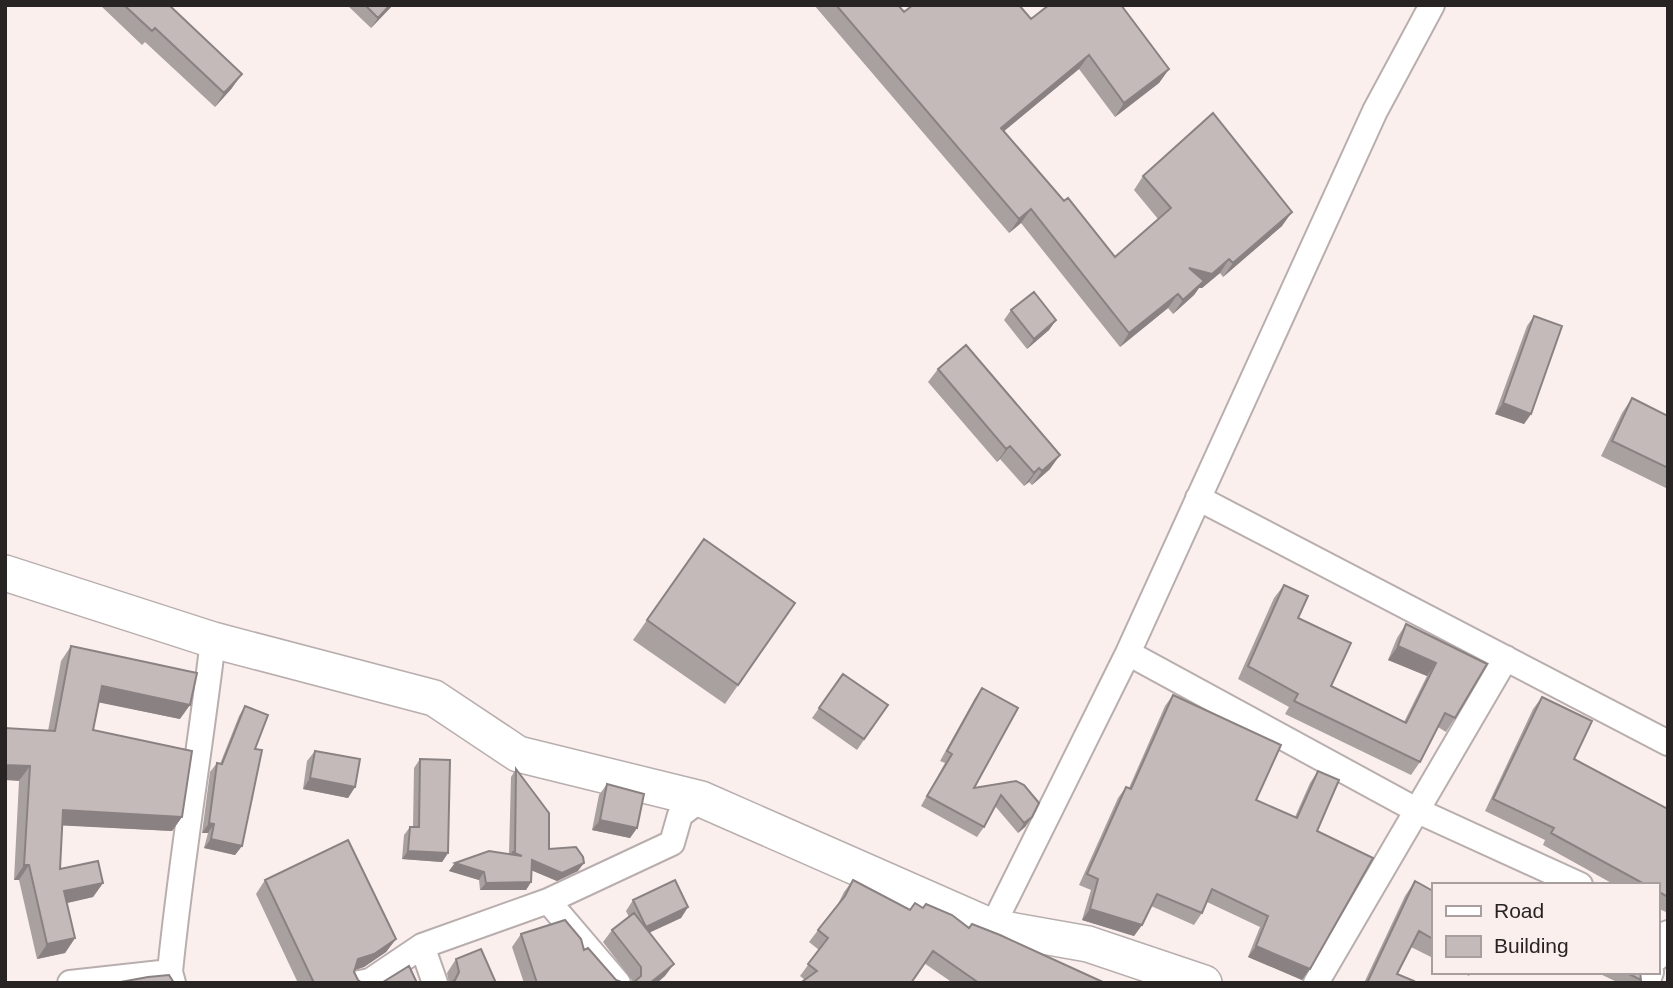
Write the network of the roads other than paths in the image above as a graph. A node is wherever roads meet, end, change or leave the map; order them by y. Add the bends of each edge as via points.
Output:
1 (1432, 5) edge
2 (1198, 498) junction
3 (5, 573) edge
4 (213, 639) junction
5 (1128, 653) junction
6 (1506, 658) junction
7 (1668, 743) edge
8 (701, 799) junction
9 (1418, 811) junction
10 (1576, 883) edge
11 (548, 901) junction
12 (992, 927) junction
13 (1668, 933) edge
14 (422, 946) junction
15 (1659, 953) edge
16 (1135, 972) edge
17 (172, 977) edge
18 (71, 983) edge
19 (359, 983) edge
20 (435, 983) edge
21 (618, 983) edge
22 (1204, 983) edge
23 (1316, 983) edge

1 - 2 street via 1376,111
2 - 5 street
2 - 6 street
3 - 4 main road
4 - 8 main road via 433,698 518,754
4 - 17 street via 198,770 182,852
5 - 9 street
5 - 12 street
6 - 7 street
6 - 9 street
8 - 11 street via 680,815 672,843
8 - 12 main road
9 - 10 street
9 - 23 street
11 - 14 street
11 - 21 street
12 - 16 main road via 1088,944
13 - 15 street
14 - 19 street via 370,981
14 - 20 street
16 - 22 main road
17 - 18 street

